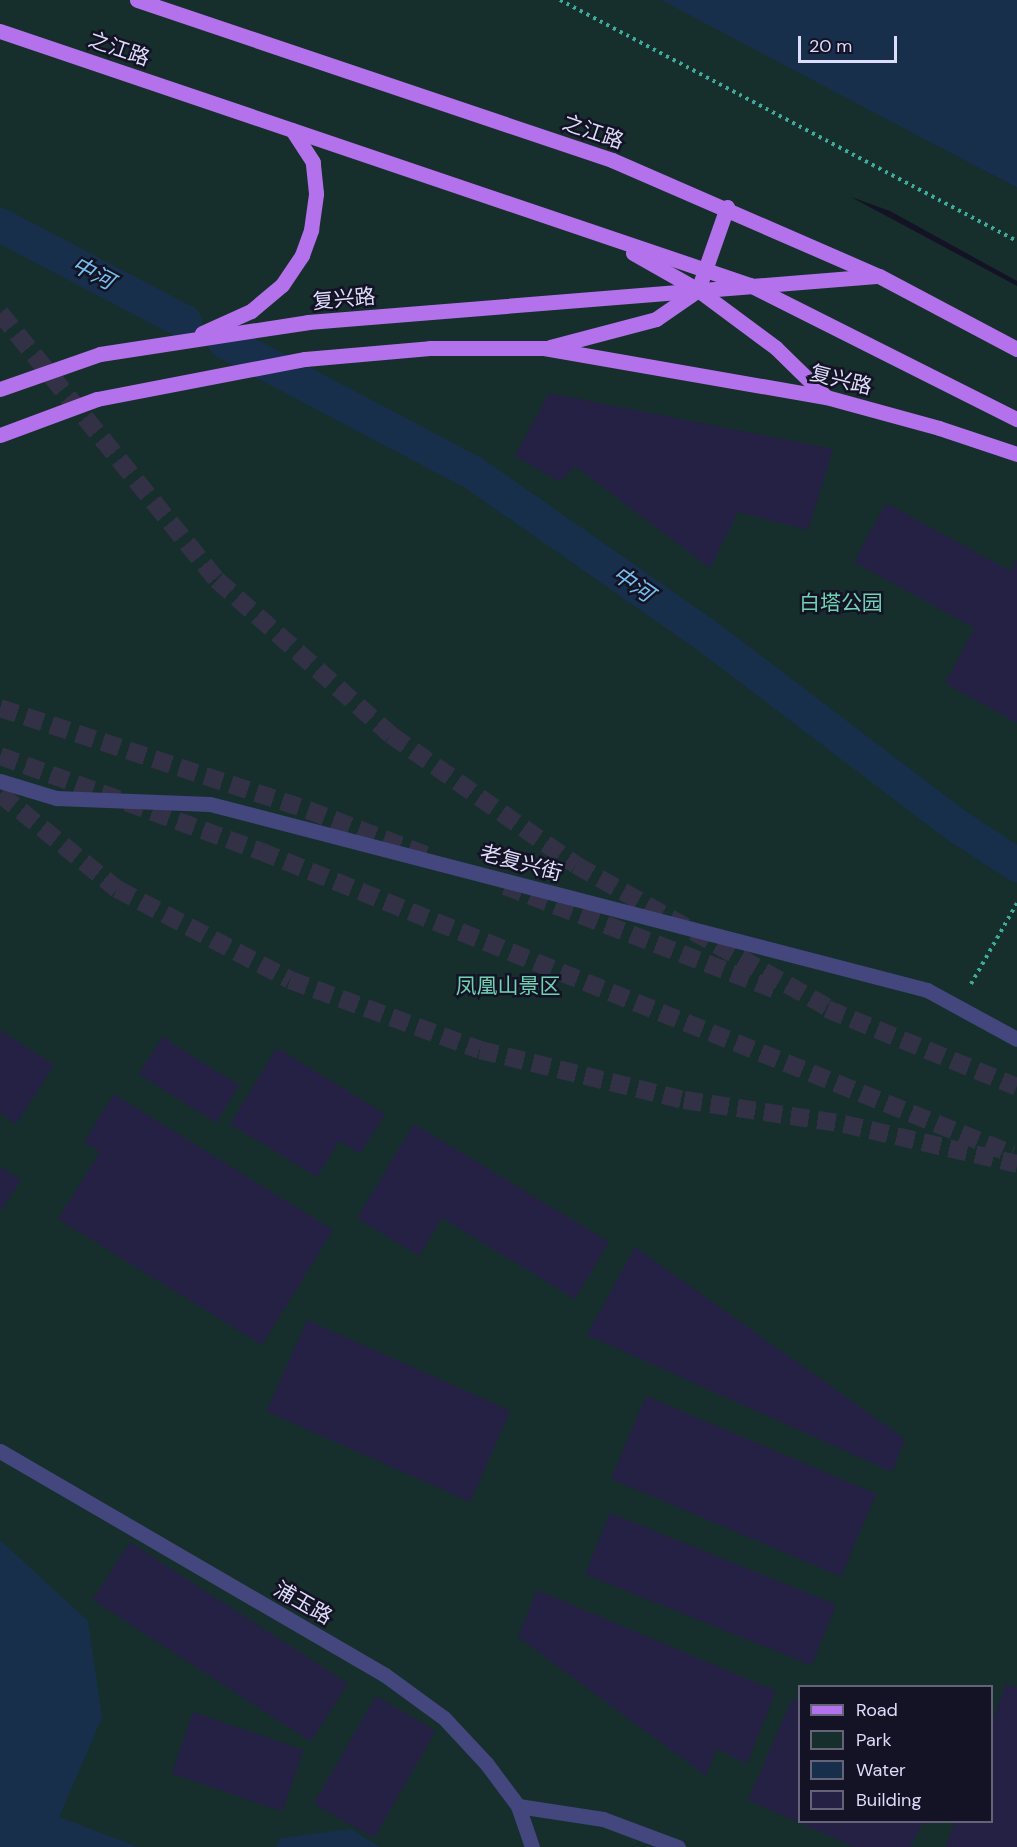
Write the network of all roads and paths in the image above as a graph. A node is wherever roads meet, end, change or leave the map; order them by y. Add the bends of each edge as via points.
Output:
1 (137, 0) edge
2 (560, 0) edge
3 (0, 31) edge
4 (292, 130) junction
5 (727, 207) junction
6 (599, 234) junction
7 (1017, 241) edge
8 (708, 271) junction
9 (879, 276) junction
10 (750, 285) junction
11 (698, 290) junction
12 (185, 341) junction
13 (544, 348) junction
14 (1017, 349) edge
15 (0, 389) edge
16 (826, 397) junction
17 (1017, 419) edge
18 (0, 435) edge
19 (1017, 454) edge
20 (0, 781) edge
21 (1017, 903) edge
22 (971, 984) dead end
23 (1017, 1039) edge
24 (0, 1450) edge
25 (518, 1806) junction
26 (532, 1847) edge
27 (678, 1847) edge

1 - 5 main road, 之江路 via 612,160
2 - 7 path
3 - 4 main road, 之江路
4 - 6 main road, 之江路
4 - 12 main road via 313,162 316,193 311,230 302,255 282,285 251,311
5 - 8 main road, 复兴路
5 - 9 main road, 之江路
6 - 8 main road, 之江路
6 - 11 main road, 之江路
8 - 10 main road, 之江路
8 - 11 main road, 复兴路
9 - 10 main road, 复兴路
9 - 14 main road, 之江路
10 - 11 main road, 复兴路
10 - 17 main road, 之江路
11 - 12 main road, 复兴路 via 308,322
11 - 13 main road, 复兴路 via 656,319
11 - 16 main road, 之江路 via 776,348
12 - 15 main road, 复兴路 via 100,354
13 - 16 main road, 复兴路
13 - 18 main road, 复兴路 via 430,348 305,359 111,396
16 - 19 main road, 复兴路
20 - 23 street, 老复兴街 via 56,798 210,804 927,990
21 - 22 path
24 - 25 street, 浦玉路 via 385,1675 444,1718 486,1763
25 - 26 street, 浦玉路
25 - 27 street via 603,1819

